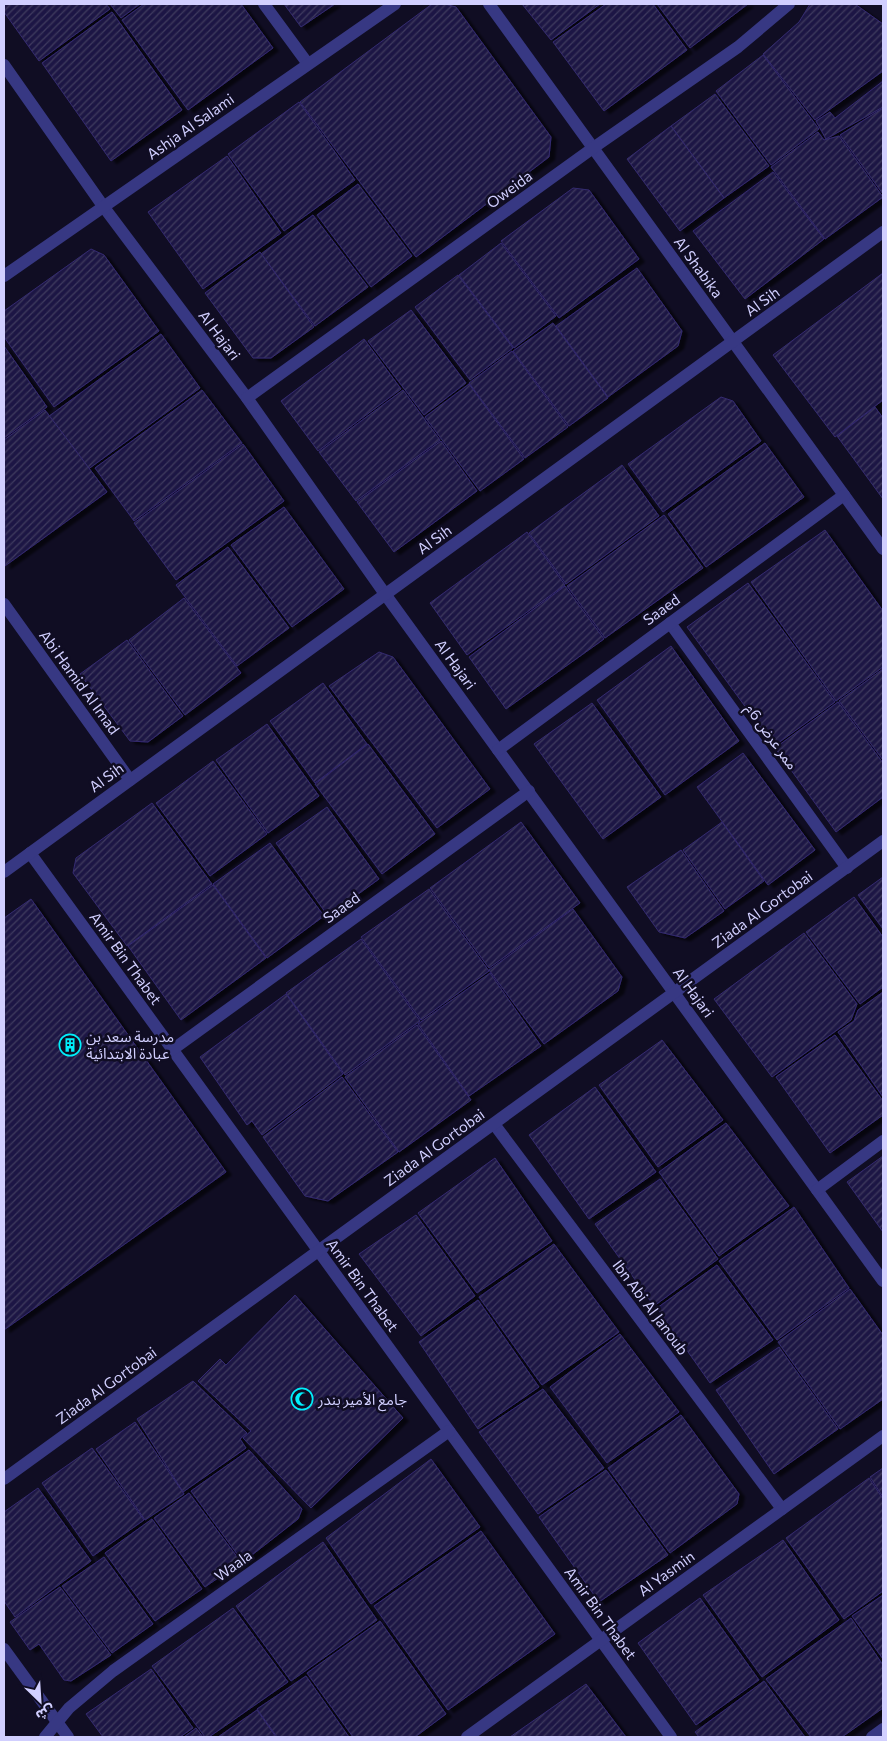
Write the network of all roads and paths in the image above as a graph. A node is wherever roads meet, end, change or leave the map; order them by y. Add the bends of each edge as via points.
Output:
1 (264, 4) edge
2 (395, 4) edge
3 (489, 4) edge
4 (789, 4) edge
5 (308, 64) junction
6 (4, 66) edge
7 (594, 148) junction
8 (104, 206) junction
9 (883, 232) edge
10 (4, 276) edge
11 (733, 342) junction
12 (247, 398) junction
13 (844, 495) junction
14 (883, 548) edge
15 (386, 594) junction
16 (4, 604) edge
17 (670, 623) junction
18 (498, 750) junction
19 (130, 780) junction
20 (529, 791) junction
21 (883, 841) edge
22 (30, 853) junction
23 (847, 868) junction
24 (4, 872) edge
25 (674, 993) junction
26 (172, 1050) junction
27 (494, 1124) junction
28 (883, 1141) edge
29 (818, 1190) junction
30 (318, 1251) junction
31 (883, 1281) edge
32 (449, 1431) junction
33 (883, 1436) edge
34 (4, 1479) edge
35 (782, 1509) junction
36 (601, 1640) junction
37 (4, 1649) edge
38 (57, 1722) junction
39 (883, 1729) edge
40 (45, 1737) edge
41 (68, 1737) edge
42 (468, 1737) edge
43 (671, 1737) edge
44 (872, 1737) edge

1 - 5 street
2 - 5 street, Ashja Al Salami
3 - 7 street, Al Shabika
4 - 7 street, Oweida via 738,47
5 - 8 street, Ashja Al Salami
6 - 8 street, Al Hajari
7 - 11 street, Al Shabika
7 - 12 street, Oweida
8 - 10 street, Ashja Al Salami
8 - 12 street, Al Hajari
9 - 11 street, Al Sih
11 - 13 street, Al Shabika
11 - 15 street, Al Sih
12 - 15 street, Al Hajari
13 - 14 street, Al Shabika
13 - 17 street, Saaed
15 - 18 street, Al Hajari
15 - 19 street, Al Sih
16 - 19 street, Abi Hamid Al Imad
17 - 18 street, Saaed
17 - 23 street, ممر عرض 6م
18 - 20 street, Al Hajari
19 - 22 street, Al Sih
20 - 25 street, Al Hajari
20 - 26 street, Saaed
21 - 23 street, Ziada Al Gortobai
22 - 24 street, Al Sih
22 - 26 street, Amir Bin Thabet
23 - 25 street, Ziada Al Gortobai
25 - 27 street, Ziada Al Gortobai
25 - 29 street, Al Hajari
26 - 30 street, Amir Bin Thabet
27 - 30 street, Ziada Al Gortobai
27 - 35 street, Ibn Abi Al Janoub
28 - 29 street
29 - 31 street, Al Hajari
30 - 32 street, Amir Bin Thabet
30 - 34 street, Ziada Al Gortobai
32 - 36 street, Amir Bin Thabet
32 - 38 street, Waala via 113,1671 83,1694
33 - 35 street, Al Yasmin
35 - 36 street, Al Yasmin
36 - 42 street, Al Yasmin
36 - 43 street, Amir Bin Thabet
37 - 38 street
38 - 40 street, Waala
38 - 41 street
39 - 44 street

